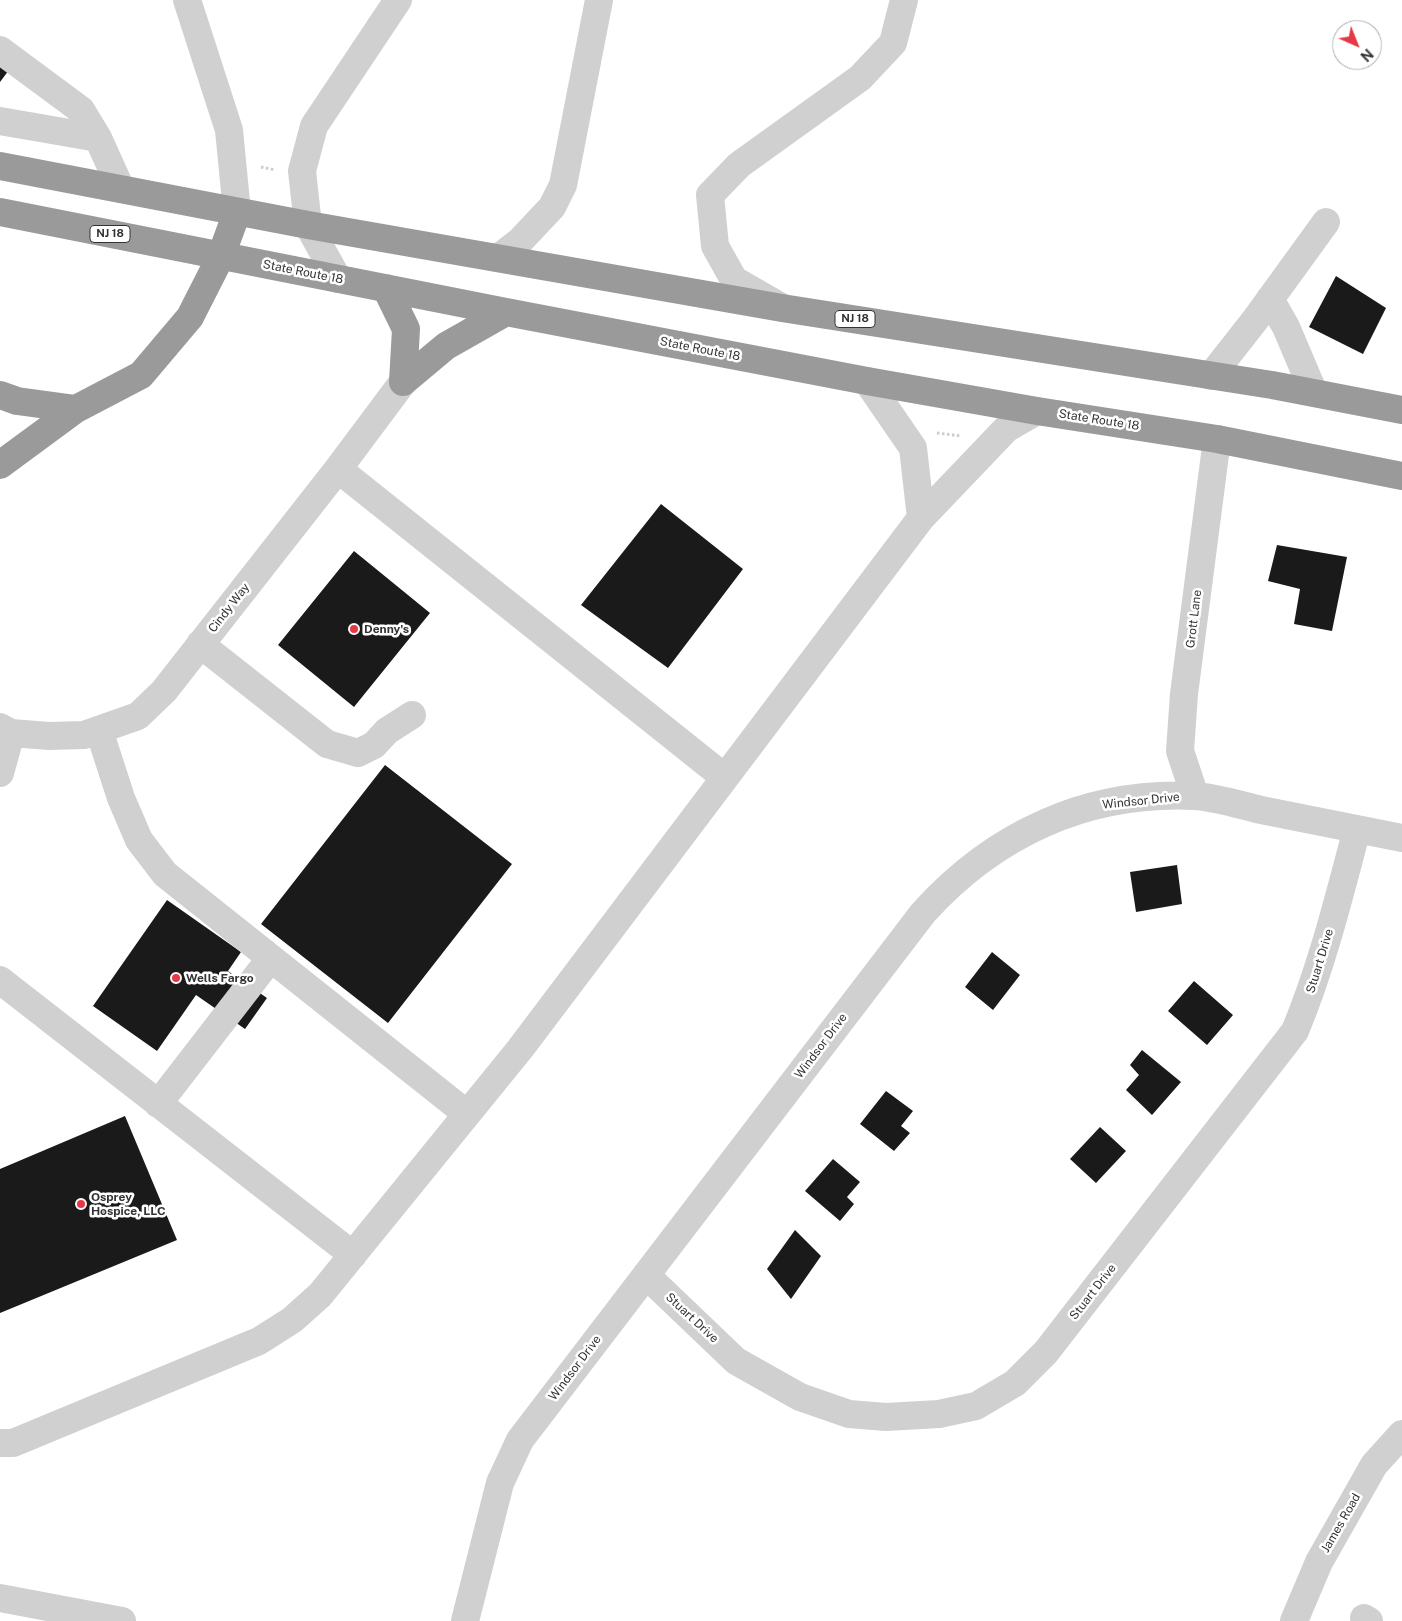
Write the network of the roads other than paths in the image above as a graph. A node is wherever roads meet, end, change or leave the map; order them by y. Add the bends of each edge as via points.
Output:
1 (187, 0) edge
2 (398, 0) edge
3 (599, 0) edge
4 (904, 0) edge
5 (0, 50) edge
6 (0, 121) edge
7 (98, 138) junction
8 (0, 166) edge
9 (121, 189) junction
10 (0, 212) edge
11 (237, 212) junction
12 (1326, 222) dead end
13 (308, 225) junction
14 (220, 256) junction
15 (498, 258) junction
16 (338, 279) junction
17 (386, 288) junction
18 (1270, 299) junction
19 (782, 308) junction
20 (506, 312) junction
21 (1211, 376) junction
22 (867, 381) junction
23 (403, 382) junction
24 (1314, 393) junction
25 (0, 395) edge
26 (76, 409) junction
27 (1402, 410) edge
28 (1037, 411) junction
29 (1217, 439) junction
30 (0, 465) edge
31 (338, 469) junction
32 (1402, 476) edge
33 (921, 518) junction
34 (200, 644) junction
35 (412, 715) dead end
36 (5, 730) edge
37 (99, 730) junction
38 (0, 774) edge
39 (724, 777) junction
40 (1196, 796) junction
41 (1357, 829) junction
42 (1402, 838) edge
43 (270, 959) junction
44 (0, 980) edge
45 (158, 1104) junction
46 (467, 1114) junction
47 (353, 1255) junction
48 (646, 1276) junction
49 (1402, 1434) edge
50 (0, 1443) edge
51 (0, 1598) edge
52 (122, 1621) edge
53 (465, 1621) edge
54 (1294, 1621) edge

1 - 11 street via 229,130
2 - 13 street via 314,126 302,171
3 - 15 street via 564,185 543,217
4 - 19 street via 893,43 860,78 739,165 710,195 715,246 734,280
5 - 7 street via 81,110
6 - 7 street
7 - 9 street
8 - 9 highway, NJ 18
9 - 11 highway, NJ 18
10 - 14 highway, State Route 18 / NJ 18
11 - 13 highway, NJ 18
11 - 14 highway
12 - 18 street
13 - 15 highway, NJ 18
13 - 16 street
14 - 16 highway, State Route 18 / NJ 18
14 - 26 highway via 190,317 142,376
15 - 19 highway, NJ 18
16 - 17 highway, State Route 18 / NJ 18
17 - 20 highway, State Route 18 / NJ 18
17 - 23 highway via 406,329
18 - 21 street
18 - 24 street
19 - 21 highway, NJ 18
20 - 22 highway, State Route 18 / NJ 18
20 - 23 highway via 446,346
21 - 24 highway, NJ 18
22 - 28 highway, State Route 18 / NJ 18
22 - 33 street via 913,448
23 - 31 street, Cindy Way
24 - 27 highway, NJ 18
25 - 26 highway via 17,401
26 - 30 highway
28 - 29 highway, State Route 18 / NJ 18
28 - 33 street via 1006,429
29 - 32 highway, State Route 18 / NJ 18
29 - 40 street, Grott Lane via 1184,694 1180,751
31 - 34 street, Cindy Way
31 - 39 street
33 - 39 street
34 - 35 street via 327,744 358,753 374,745 387,731
34 - 37 street, Cindy Way via 164,691 138,716
36 - 37 street, Cindy Way via 49,736
36 - 38 street
37 - 43 street via 121,798 140,840 165,874
39 - 46 street via 520,1049
40 - 41 street, Windsor Drive
40 - 48 street, Windsor Drive via 1151,798 1085,809 1022,834 965,871 923,913
41 - 42 street, Windsor Drive
41 - 48 street, Stuart Drive via 1319,967 1296,1031 1046,1352 1015,1383 976,1406 939,1414 886,1417 849,1414 800,1397 736,1361
43 - 45 street
43 - 46 street
44 - 45 street
45 - 47 street
46 - 47 street
47 - 50 street via 320,1295 292,1320 259,1341 13,1443
48 - 53 street, Windsor Drive via 520,1440 500,1483
49 - 54 street, James Road via 1369,1473 1319,1562
51 - 52 street

